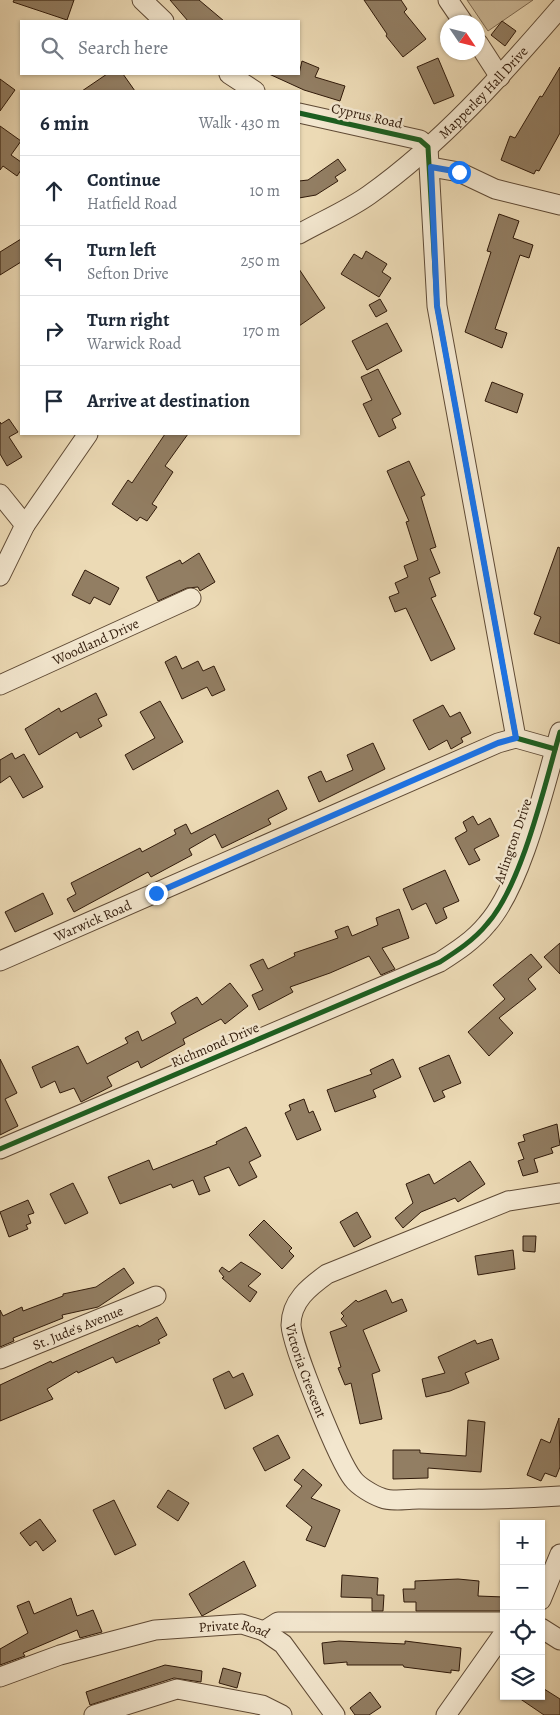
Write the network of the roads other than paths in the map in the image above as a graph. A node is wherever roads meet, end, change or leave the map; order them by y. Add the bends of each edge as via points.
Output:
1 (142, 0) edge
2 (448, 0) edge
3 (560, 8) edge
4 (459, 15) edge
5 (163, 20) edge
6 (485, 54) edge
7 (231, 75) edge
8 (500, 77) junction
9 (253, 90) edge
10 (300, 113) edge
11 (428, 147) junction
12 (431, 167) junction
13 (560, 205) edge
14 (300, 233) edge
15 (87, 435) edge
16 (0, 494) edge
17 (25, 525) junction
18 (0, 576) edge
19 (191, 598) dead end
20 (0, 685) edge
21 (516, 738) junction
22 (558, 740) edge
23 (0, 961) edge
24 (440, 962) joint
25 (0, 1149) edge
26 (560, 1193) edge
27 (156, 1296) dead end
28 (0, 1359) edge
29 (560, 1496) edge
30 (560, 1554) edge
31 (545, 1590) edge
32 (500, 1622) edge
33 (264, 1631) junction
34 (545, 1631) edge
35 (500, 1638) edge
36 (560, 1640) edge
37 (0, 1677) edge
38 (94, 1715) edge
39 (282, 1715) edge
40 (336, 1715) edge
41 (446, 1715) edge

1 - 5 street
2 - 4 street
3 - 8 street, Mapperley Hall Drive
6 - 8 street
7 - 9 street
8 - 11 street, Mapperley Hall Drive
10 - 11 street, Cyprus Road via 420,140
11 - 12 street
11 - 14 street, Mapperley Hall Drive via 368,195
12 - 13 street via 459,172 495,189
12 - 21 street via 437,306
15 - 17 street
16 - 17 street
17 - 18 street
19 - 20 street, Woodland Drive
21 - 22 street
21 - 23 street, Warwick Road
22 - 24 street, Arlington Drive via 521,860 506,894 489,922 472,941
24 - 25 street, Richmond Drive
26 - 29 street, Victoria Crescent via 508,1200 326,1274 306,1289 291,1324 319,1407 345,1468 354,1481 382,1498 502,1500
27 - 28 street, St. Jude's Avenue
30 - 31 street
32 - 33 street, Private Road via 278,1622
33 - 37 street, Private Road via 242,1624 155,1630 60,1655
33 - 40 street via 291,1652
34 - 36 street
35 - 41 street
38 - 39 street via 176,1689 262,1705

